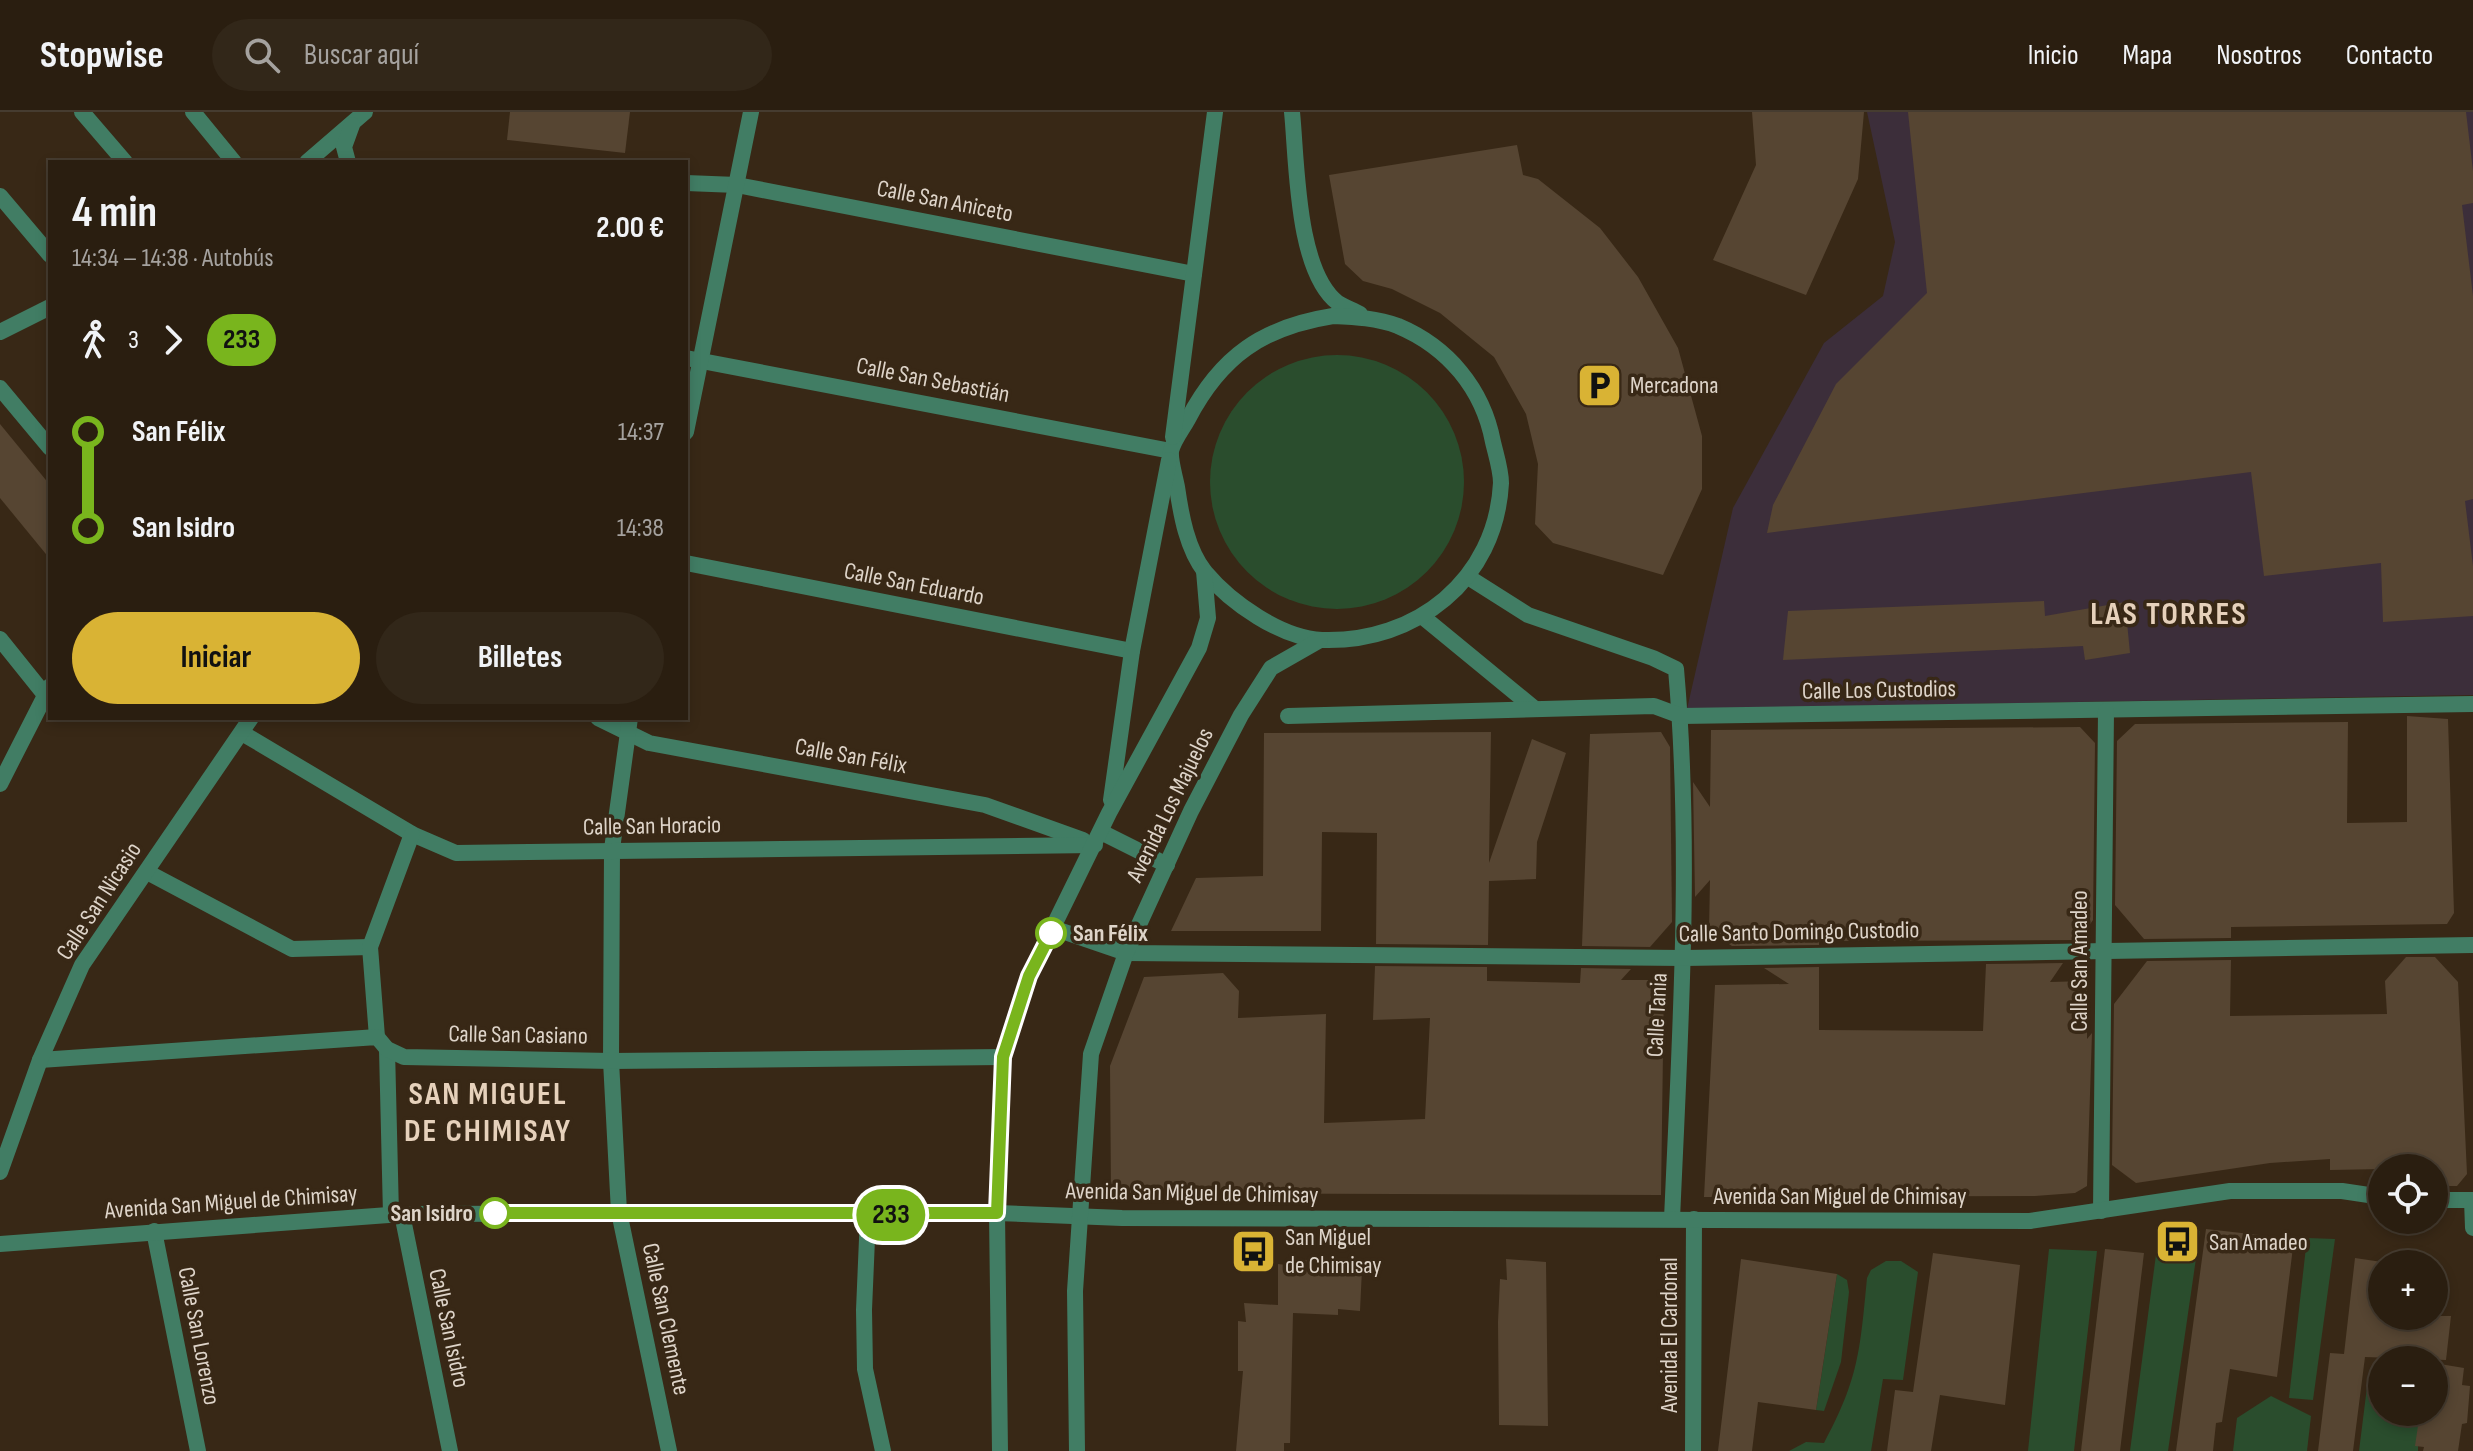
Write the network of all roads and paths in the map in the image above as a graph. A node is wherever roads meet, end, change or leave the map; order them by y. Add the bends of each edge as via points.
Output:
1 (82, 112) edge
2 (193, 112) edge
3 (751, 112) edge
4 (1215, 112) edge
5 (1292, 112) edge
6 (359, 118) edge
7 (123, 160) edge
8 (232, 160) edge
9 (309, 160) edge
10 (347, 160) edge
11 (688, 183) edge
12 (737, 185) junction
13 (0, 196) edge
14 (48, 253) edge
15 (1194, 274) junction
16 (48, 308) edge
17 (1369, 318) junction
18 (0, 332) edge
19 (693, 359) edge
20 (0, 388) edge
21 (688, 411) edge
22 (48, 446) edge
23 (1171, 451) junction
24 (688, 563) edge
25 (1204, 571) junction
26 (1468, 577) junction
27 (1423, 617) junction
28 (0, 639) edge
29 (1320, 640) junction
30 (1132, 651) junction
31 (48, 691) edge
32 (2473, 704) edge
33 (1535, 709) junction
34 (2106, 711) junction
35 (1288, 716) dead end
36 (1681, 716) junction
37 (250, 720) edge
38 (608, 720) edge
39 (629, 724) edge
40 (242, 733) junction
41 (0, 784) edge
42 (1109, 813) junction
43 (412, 834) junction
44 (1098, 838) junction
45 (612, 849) junction
46 (1167, 865) junction
47 (147, 872) junction
48 (1053, 928) junction
49 (2473, 945) edge
50 (370, 947) junction
51 (2103, 952) junction
52 (1126, 953) junction
53 (1684, 958) junction
54 (382, 1043) junction
55 (1003, 1057) junction
56 (40, 1060) junction
57 (611, 1061) junction
58 (0, 1172) edge
59 (2368, 1195) edge
60 (2448, 1200) edge
61 (2472, 1200) edge
62 (2101, 1211) junction
63 (619, 1212) junction
64 (997, 1213) junction
65 (396, 1214) junction
66 (868, 1215) junction
67 (1079, 1216) junction
68 (1672, 1219) junction
69 (1694, 1219) junction
70 (2473, 1228) edge
71 (154, 1231) junction
72 (0, 1244) edge
73 (198, 1451) edge
74 (450, 1451) edge
75 (669, 1451) edge
76 (883, 1451) edge
77 (1000, 1451) edge
78 (1077, 1451) edge
79 (1693, 1451) edge

1 - 7 street
2 - 8 street
3 - 12 street
4 - 15 street, Avenida Los Majuelos
5 - 17 street via 1311,258 1337,302
6 - 9 street
6 - 10 street via 344,147
11 - 12 street, Calle San Aniceto
12 - 15 street, Calle San Aniceto
12 - 19 street
13 - 14 street
15 - 23 street, Avenida Los Majuelos
16 - 18 street
17 - 23 street via 1294,322 1251,341 1204,387
17 - 26 street via 1399,326 1442,352 1468,379 1488,414 1501,480 1497,516
19 - 21 street
19 - 23 street, Calle San Sebastián
20 - 22 street
23 - 25 street via 1182,522
23 - 30 street, Avenida Los Majuelos
24 - 30 street, Calle San Eduardo
25 - 29 street via 1262,622
25 - 42 street, Avenida Los Majuelos via 1208,618 1199,648
26 - 27 street
26 - 36 street, Calle Tania via 1528,615 1676,669
27 - 29 street via 1382,635
27 - 33 street
28 - 31 street
29 - 46 street, Avenida Los Majuelos via 1271,668 1241,715
30 - 42 street, Avenida Los Majuelos
31 - 41 street
32 - 34 street, Calle Los Custodios
33 - 35 street, Calle Los Custodios
33 - 36 street, Calle Los Custodios via 1654,706
34 - 36 street, Calle Los Custodios
34 - 51 street, Calle San Amadeo
36 - 53 street, Calle Tania
37 - 40 street, Calle San Nicasio
38 - 39 street, Calle San Félix
39 - 44 street, Calle San Félix via 649,743 985,805
39 - 45 street, Calle San Clemente
40 - 43 street, Calle San Horacio
40 - 47 street, Calle San Nicasio
42 - 44 street, Avenida Los Majuelos
43 - 45 street, Calle San Horacio via 456,853
43 - 50 street, Calle San Isidro
44 - 45 street, Calle San Horacio
44 - 46 street, Calle San Félix
44 - 48 street, Avenida Los Majuelos
45 - 57 street, Calle San Clemente
46 - 52 street, Avenida Los Majuelos
47 - 50 street via 292,949
47 - 56 street, Calle San Nicasio via 82,965
48 - 52 street, Calle Santo Domingo Custodio
48 - 55 street, Avenida Los Majuelos via 1029,976
49 - 51 street, Calle Santo Domingo Custodio
50 - 54 street, Calle San Isidro
51 - 53 street, Calle Santo Domingo Custodio
51 - 62 street, Calle San Amadeo
52 - 53 street, Calle Santo Domingo Custodio
52 - 67 street, Avenida Los Majuelos via 1091,1054
53 - 68 street, Calle Tania
54 - 56 street, Calle San Casiano
54 - 57 street, Calle San Casiano via 404,1057
54 - 65 street, Calle San Isidro
55 - 57 street, Calle San Casiano
55 - 64 street, Avenida Los Majuelos
56 - 58 street, Calle San Nicasio
57 - 63 street, Calle San Clemente
59 - 62 street, Avenida San Miguel de Chimisay via 2230,1191
60 - 61 street
61 - 70 street
62 - 69 street, Avenida San Miguel de Chimisay via 2030,1221
63 - 65 street, Avenida San Miguel de Chimisay
63 - 66 street, Avenida San Miguel de Chimisay
63 - 75 street, Calle San Clemente
64 - 66 street, Avenida San Miguel de Chimisay
64 - 67 street, Avenida San Miguel de Chimisay
64 - 77 street, Avenida Los Majuelos
65 - 71 street, Avenida San Miguel de Chimisay
65 - 74 street, Calle San Isidro
66 - 76 street via 865,1369
67 - 68 street, Avenida San Miguel de Chimisay
67 - 78 street, Avenida Los Majuelos
68 - 69 street, Avenida San Miguel de Chimisay
69 - 79 street, Avenida El Cardonal
71 - 72 street, Avenida San Miguel de Chimisay
71 - 73 street, Calle San Lorenzo

